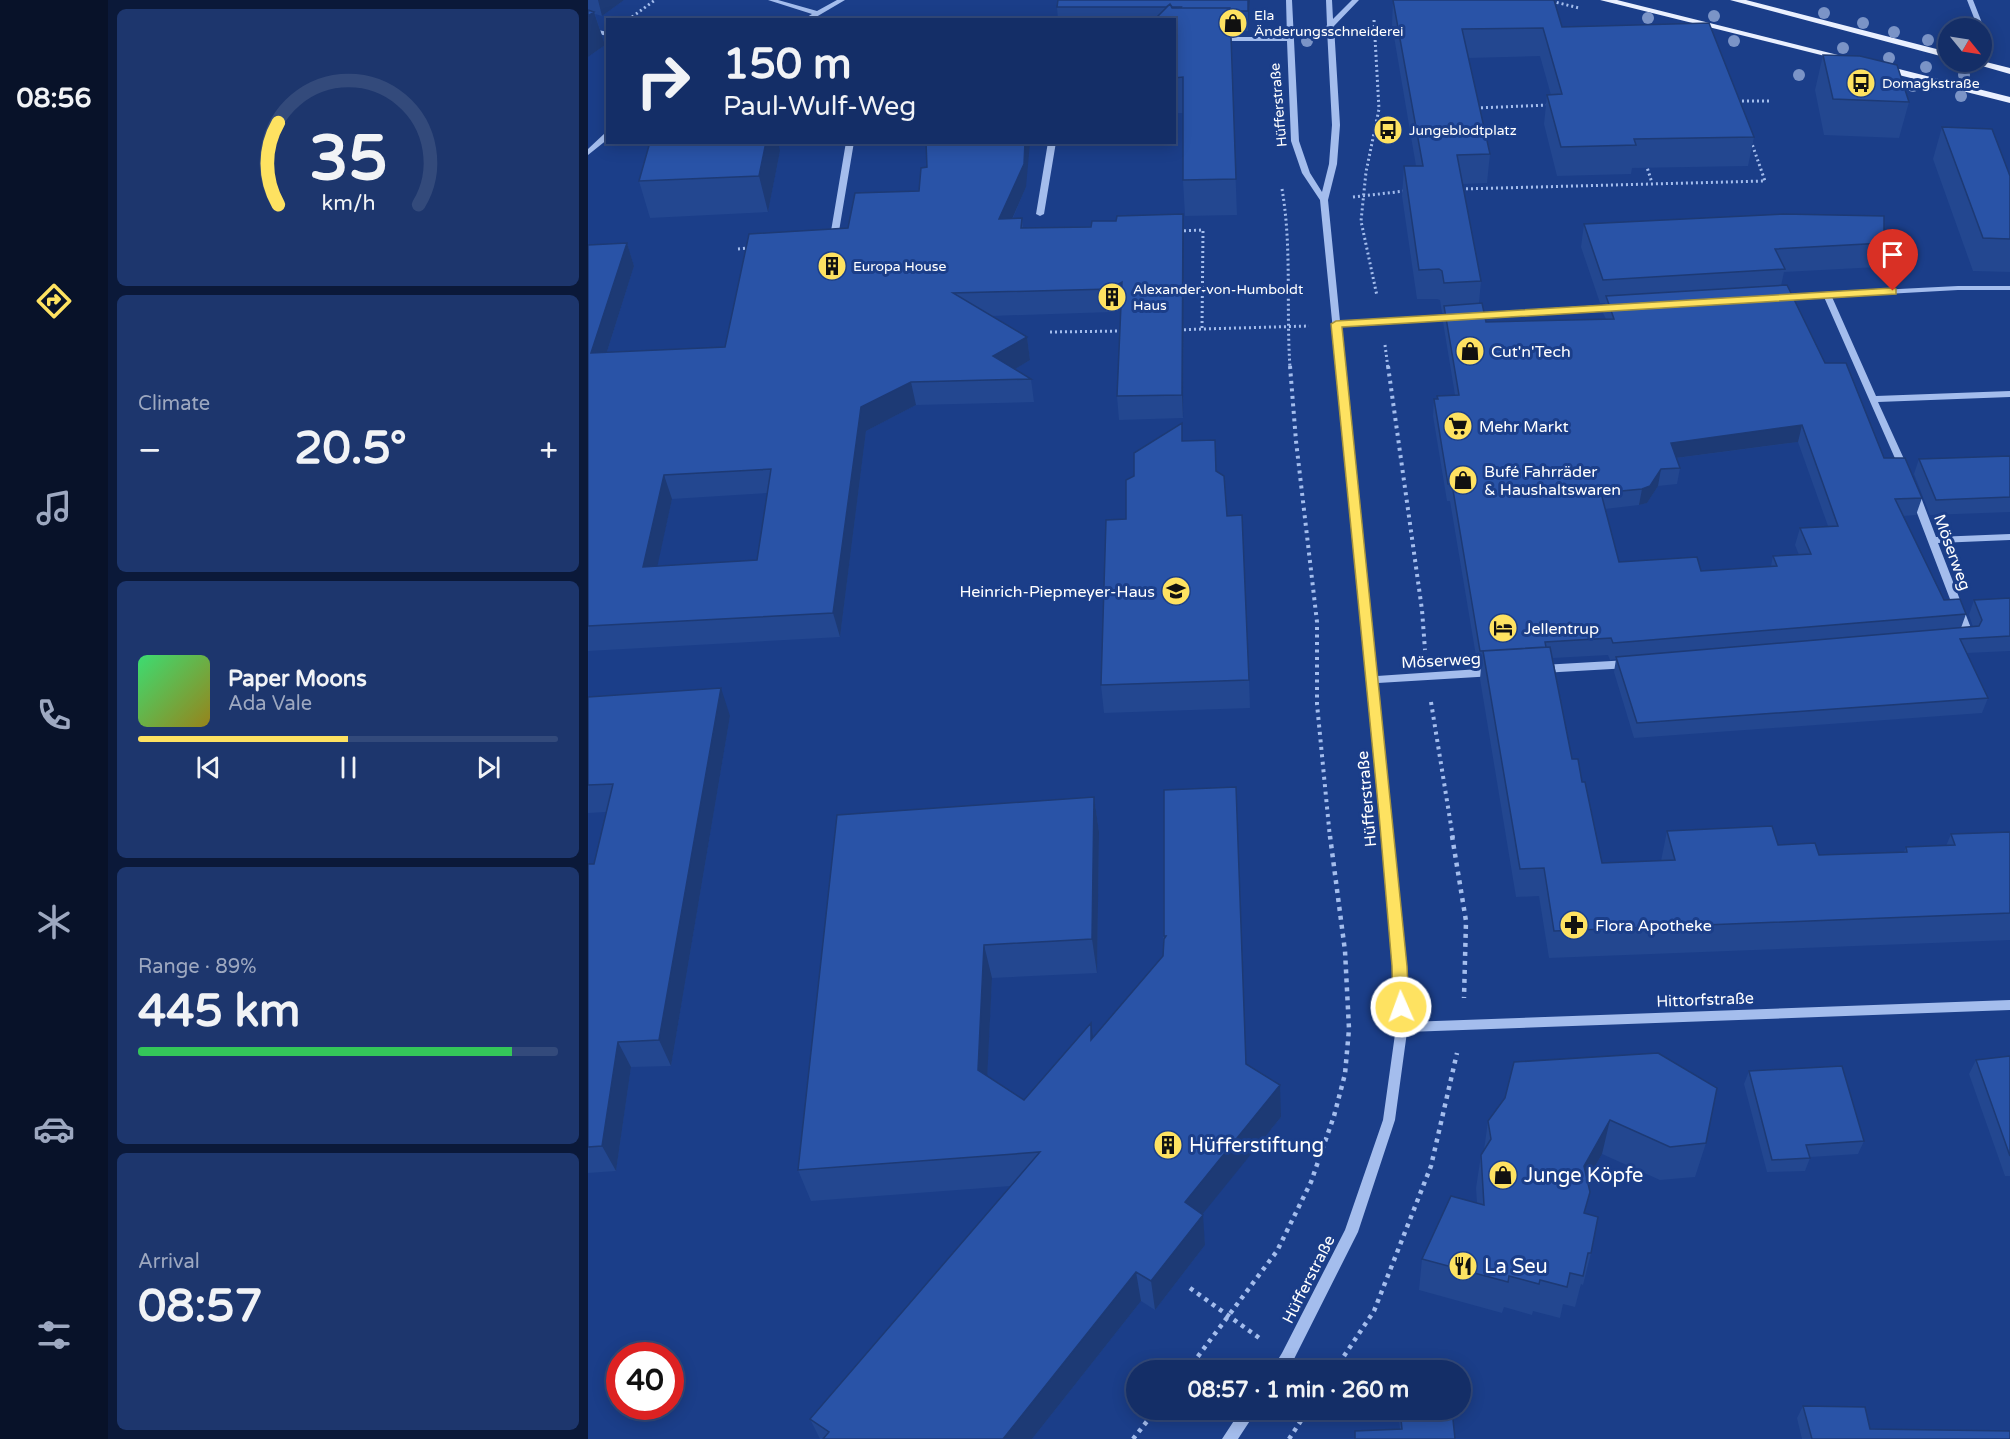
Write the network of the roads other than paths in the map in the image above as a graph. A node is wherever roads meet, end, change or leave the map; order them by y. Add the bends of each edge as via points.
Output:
1 (771, 0) edge
2 (842, 0) edge
3 (1289, 0) edge
4 (1329, 0) edge
5 (1356, 0) edge
6 (1605, 0) edge
7 (1735, 0) edge
8 (1970, 0) edge
9 (817, 14) junction
10 (809, 18) edge
11 (1977, 18) edge
12 (1329, 27) junction
13 (588, 30) edge
14 (606, 34) edge
15 (1209, 39) edge
16 (1290, 39) junction
17 (1938, 52) edge
18 (1992, 67) edge
19 (2010, 71) edge
20 (2010, 100) edge
21 (606, 137) edge
22 (850, 144) edge
23 (1052, 144) edge
24 (588, 153) edge
25 (1324, 201) junction
26 (1040, 214) dead end
27 (832, 245) edge
28 (2010, 288) edge
29 (1827, 294) junction
30 (1768, 298) edge
31 (1628, 307) edge
32 (1336, 324) junction
33 (2010, 394) edge
34 (1873, 399) junction
35 (2010, 537) edge
36 (1934, 540) junction
37 (1957, 637) edge
38 (1635, 664) edge
39 (1531, 670) edge
40 (1508, 671) edge
41 (1372, 680) junction
42 (2010, 1005) edge
43 (1402, 1027) junction
44 (1286, 1360) edge
45 (1243, 1420) edge
46 (1229, 1439) edge

1 - 9 street
2 - 9 street
3 - 16 street, Hüfferstraße
4 - 12 street, Hüfferstraße
5 - 12 street
6 - 20 main road
7 - 17 main road
8 - 11 street
9 - 10 street
12 - 25 street, Hüfferstraße via 1336,125 1333,164
13 - 14 street
15 - 16 street
16 - 25 street, Hüfferstraße via 1295,141 1306,173
18 - 19 main road
21 - 24 street
22 - 27 street
23 - 26 street
25 - 32 street, Hüfferstraße
28 - 29 street
29 - 30 street
29 - 34 street, Möserweg
31 - 32 street
32 - 41 street, Hüfferstraße
33 - 34 street
34 - 36 street, Möserweg
35 - 36 street
36 - 37 street, Möserweg via 1969,636
38 - 39 street
40 - 41 street, Möserweg
41 - 43 street, Hüfferstraße via 1400,966
42 - 43 street, Hittorfstraße
43 - 44 street, Hüfferstraße via 1389,1120 1352,1232
45 - 46 street

